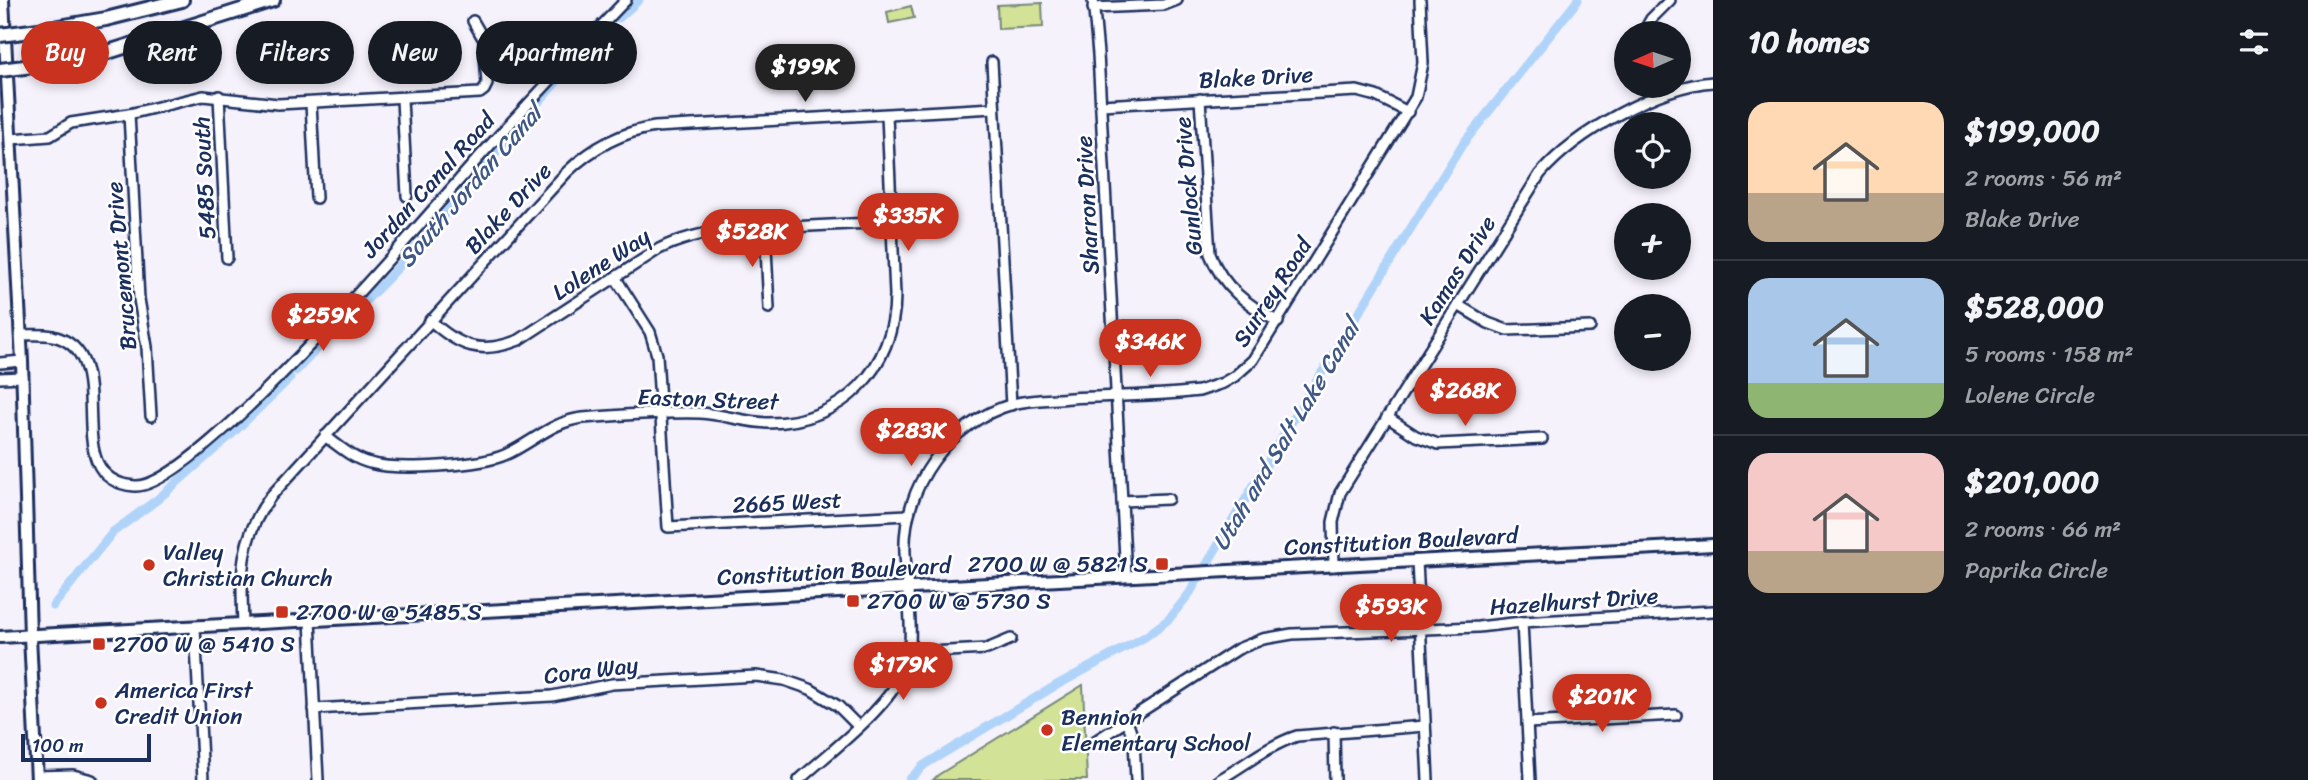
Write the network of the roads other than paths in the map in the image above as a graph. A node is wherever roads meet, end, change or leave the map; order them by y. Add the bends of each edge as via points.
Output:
1 (4, 0) edge
2 (182, 0) edge
3 (273, 0) edge
4 (626, 0) edge
5 (1177, 0) edge
6 (1420, 0) edge
7 (1670, 0) edge
8 (1093, 4) edge
9 (473, 21) dead end
10 (1650, 21) edge
11 (0, 35) edge
12 (992, 62) dead end
13 (0, 70) edge
14 (1713, 82) edge
15 (1691, 85) edge
16 (219, 96) junction
17 (1643, 98) edge
18 (402, 99) junction
19 (1200, 99) junction
20 (311, 103) junction
21 (1101, 105) junction
22 (994, 108) junction
23 (1408, 112) junction
24 (129, 114) junction
25 (887, 115) junction
26 (11, 139) junction
27 (407, 196) dead end
28 (316, 198) dead end
29 (891, 222) junction
30 (765, 228) junction
31 (227, 258) dead end
32 (615, 277) junction
33 (1458, 305) junction
34 (769, 308) dead end
35 (430, 320) junction
36 (1278, 322) junction
37 (1590, 327) dead end
38 (21, 335) junction
39 (22, 361) junction
40 (0, 363) edge
41 (23, 377) junction
42 (0, 378) edge
43 (1116, 396) junction
44 (1011, 405) junction
45 (662, 414) junction
46 (151, 416) dead end
47 (1387, 417) junction
48 (325, 436) junction
49 (1542, 439) dead end
50 (1168, 499) dead end
51 (1122, 501) junction
52 (908, 516) junction
53 (1713, 545) edge
54 (1418, 561) junction
55 (1334, 566) junction
56 (1126, 576) junction
57 (907, 588) junction
58 (1713, 611) edge
59 (310, 620) junction
60 (1522, 622) junction
61 (243, 624) junction
62 (195, 627) junction
63 (1420, 628) junction
64 (30, 636) junction
65 (0, 638) edge
66 (1011, 639) dead end
67 (910, 653) junction
68 (314, 709) junction
69 (1676, 715) dead end
70 (1127, 721) junction
71 (1527, 723) junction
72 (858, 726) junction
73 (1425, 726) junction
74 (1334, 732) junction
75 (1089, 745) dead end
76 (1233, 776) edge
77 (37, 778) edge
78 (92, 780) edge
79 (203, 780) edge
80 (318, 780) edge
81 (800, 780) edge
82 (1136, 780) edge
83 (1219, 780) edge
84 (1335, 780) edge
85 (1428, 780) edge
86 (1530, 780) edge

1 - 26 main road
2 - 11 highway, bridge via 106,19
3 - 13 highway, bridge via 105,53
4 - 38 street, Jordan Canal Road via 285,373 162,478 134,486 105,473 93,452 85,361 61,339
5 - 8 street via 1164,5
6 - 23 street, Surrey Road via 1423,63
7 - 10 street
8 - 21 street, Sharron Drive
9 - 18 street via 484,40 484,90
12 - 22 street
14 - 15 street, Kamas Drive
16 - 20 street via 271,104
16 - 24 street
16 - 31 street, 5485 South
17 - 33 street, Kamas Drive via 1554,158
18 - 20 street
18 - 27 street
19 - 21 street, Blake Drive
19 - 23 street, Blake Drive via 1357,92
19 - 36 street, Gunlock Drive via 1210,254 1228,287
20 - 28 street
21 - 43 street, Sharron Drive
22 - 25 street, Blake Drive
22 - 44 street
23 - 36 street, Surrey Road
24 - 26 street via 71,123 50,136
24 - 46 street, Brucemont Drive
25 - 29 street, Easton Street
25 - 35 street, Blake Drive via 655,127 606,143 567,172
26 - 38 main road
29 - 30 street, Lolene Way
29 - 45 street, Easton Street via 894,317 886,348 858,389 824,411 790,421
30 - 32 street, Lolene Way via 705,232 681,239
30 - 34 street
32 - 35 street, Lolene Way via 505,345 481,348 464,344
32 - 45 street via 654,343
33 - 37 street via 1507,330
33 - 47 street, Kamas Drive
35 - 48 street, Blake Drive
36 - 43 street, Surrey Road via 1253,360 1223,383 1187,393
38 - 39 main road
39 - 40 street
39 - 41 main road
41 - 42 street
41 - 64 main road
43 - 44 street, Surrey Road
43 - 51 street, Sharron Drive
44 - 52 street, Surrey Road via 965,429 938,454 920,482
45 - 48 street, Easton Street via 570,421 503,456 401,467 355,458
45 - 52 street, 2665 West via 668,527
47 - 49 street via 1438,444
47 - 55 street, Kamas Drive via 1337,501
48 - 61 street, Blake Drive via 271,496 253,525 241,573
50 - 51 street
51 - 56 street, Sharron Drive
52 - 57 street, Surrey Road via 904,549
53 - 54 main road, Constitution Boulevard
54 - 55 main road, Constitution Boulevard
54 - 63 street
55 - 56 main road, Constitution Boulevard
56 - 57 main road, Constitution Boulevard
57 - 59 main road, Constitution Boulevard
57 - 67 street, Surrey Road
58 - 60 street, Hazelhurst Drive
59 - 61 main road, Constitution Boulevard
59 - 68 street
60 - 63 street, Hazelhurst Drive
60 - 71 street
61 - 62 main road, Constitution Boulevard
62 - 64 main road, Constitution Boulevard
62 - 79 street
63 - 70 street, Hazelhurst Drive via 1263,639 1238,649
63 - 73 street
64 - 65 main road, Constitution Boulevard
64 - 77 main road
66 - 67 street via 987,649
67 - 72 street via 890,696
68 - 72 street, Cora Way via 552,696 612,684 756,676 810,689 838,706
68 - 80 street
69 - 71 street
70 - 75 street, Hazelhurst Drive
70 - 82 street via 1134,741
71 - 86 street
72 - 81 street
73 - 74 street
73 - 85 street
74 - 76 street via 1286,740
74 - 84 street
76 - 83 street
77 - 78 street via 73,775

